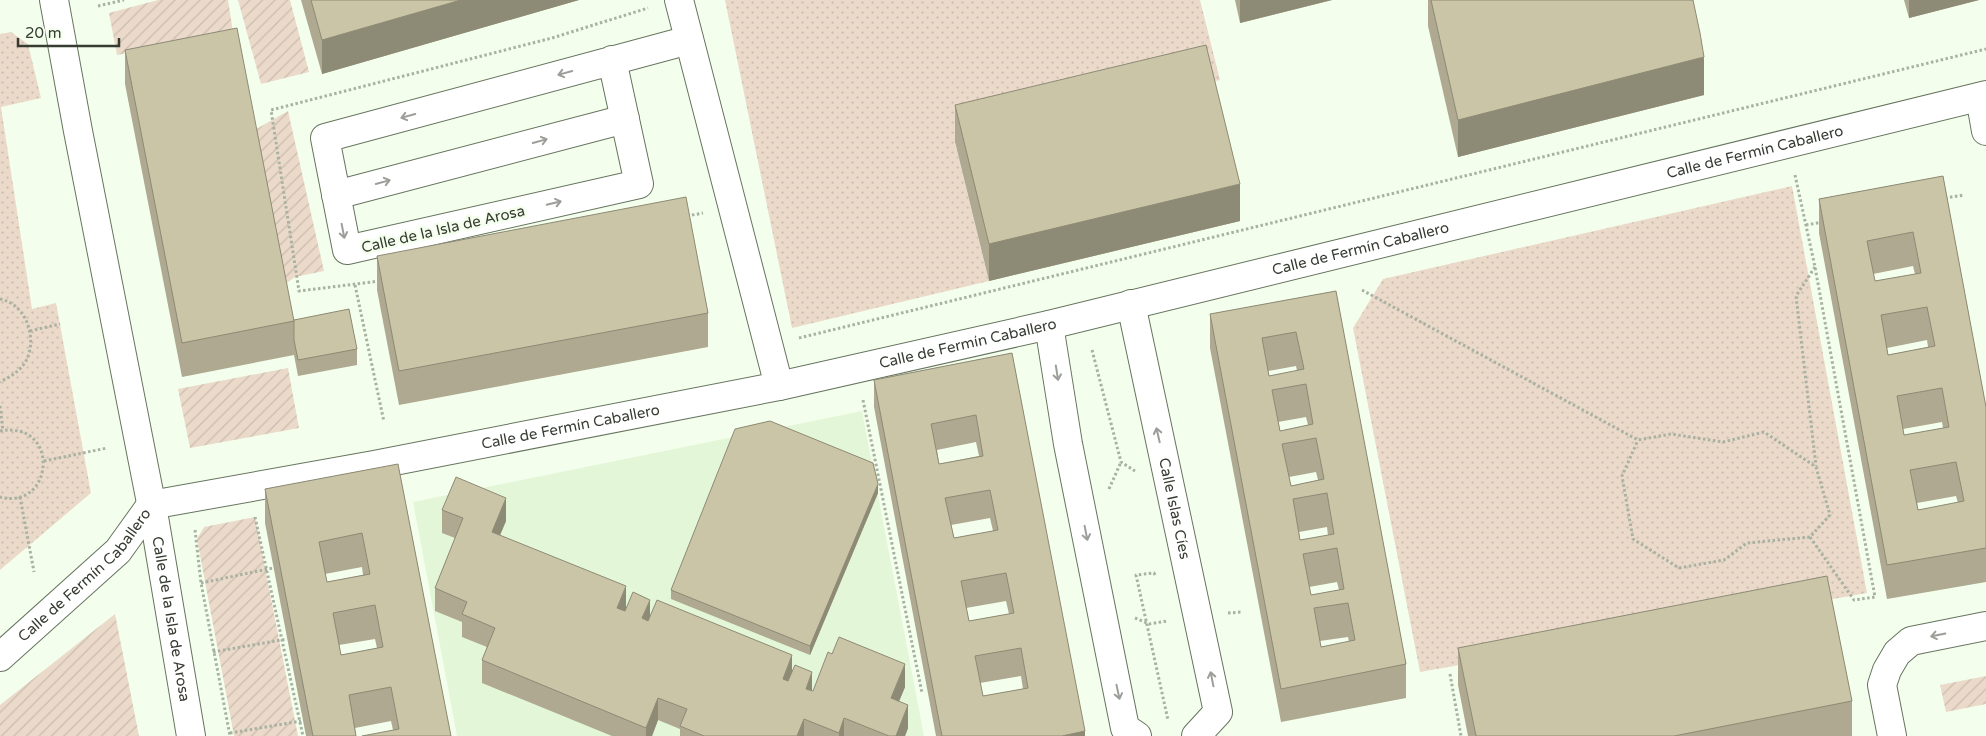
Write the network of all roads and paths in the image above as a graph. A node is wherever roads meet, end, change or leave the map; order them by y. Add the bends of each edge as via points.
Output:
1 (54, 0) edge
2 (124, 0) edge
3 (679, 0) edge
4 (98, 6) dead end
5 (689, 40) junction
6 (1986, 49) edge
7 (612, 60) junction
8 (1983, 96) edge
9 (625, 119) junction
10 (1986, 131) edge
11 (1795, 175) dead end
12 (336, 195) junction
13 (1964, 195) dead end
14 (1944, 198) edge
15 (1826, 221) edge
16 (1806, 225) junction
17 (1815, 267) junction
18 (355, 285) dead end
19 (1362, 290) dead end
20 (0, 299) edge
21 (1131, 304) junction
22 (60, 324) dead end
23 (1049, 325) junction
24 (30, 331) junction
25 (768, 345) junction
26 (0, 382) edge
27 (779, 386) junction
28 (863, 396) dead end
29 (0, 406) edge
30 (384, 422) dead end
31 (2, 431) edge
32 (1638, 440) junction
33 (107, 448) dead end
34 (44, 461) junction
35 (1816, 467) junction
36 (0, 497) edge
37 (20, 497) junction
38 (151, 505) junction
39 (265, 515) edge
40 (200, 525) dead end
41 (1810, 537) junction
42 (274, 568) edge
43 (267, 569) junction
44 (34, 572) dead end
45 (201, 582) junction
46 (1156, 582) dead end
47 (1242, 612) dead end
48 (1199, 615) junction
49 (1102, 617) junction
50 (1149, 624) junction
51 (1986, 626) edge
52 (288, 639) edge
53 (283, 640) junction
54 (213, 652) junction
55 (0, 657) edge
56 (1450, 674) dead end
57 (922, 693) dead end
58 (302, 720) junction
59 (1169, 723) dead end
60 (1222, 724) edge
61 (1129, 733) edge
62 (230, 735) edge
63 (191, 736) edge
64 (303, 736) edge
65 (1196, 736) edge
66 (1461, 736) edge
67 (1892, 736) edge

1 - 38 street, Calle de la Isla de Arosa
2 - 4 path
3 - 5 street
5 - 7 street, Calle de la Isla de Arosa
5 - 25 street
6 - 25 path
7 - 9 street, Calle de la Isla de Arosa
7 -> 12 street, Calle de la Isla de Arosa via 325,138
8 - 10 street
8 - 21 street, Calle de Fermín Caballero
12 -> 9 street
12 -> 9 street, Calle de la Isla de Arosa via 347,250 639,184
11 - 16 path
13 - 14 path
15 - 16 path
16 - 17 path
17 - 35 path via 1796,296
17 - 41 path via 1875,597 1854,600
18 - 30 path
19 - 32 path
20 - 24 path via 20,311
21 - 23 street, Calle de Fermín Caballero
48 -> 21 street, Calle Islas Cíes
22 - 24 path
23 - 27 street, Calle de Fermín Caballero
23 -> 49 street via 1068,444
24 - 26 path via 31,344 26,360 15,374
25 - 27 street
27 - 38 street, Calle de Fermín Caballero
28 - 57 path
29 - 31 path
31 - 34 path via 10,429 24,433 36,441
32 - 35 path via 1671,434 1723,442 1764,432
32 - 41 path via 1622,476 1633,539 1679,568 1724,560 1747,543
33 - 34 path
34 - 37 path via 40,480 32,491
35 - 41 path via 1830,516
36 - 37 path
37 - 44 path
38 - 55 street, Calle de Fermín Caballero via 118,551
38 - 63 street, Calle de la Isla de Arosa
39 - 43 path via 255,517
40 - 45 path via 194,532
42 - 43 path
43 - 45 path
43 - 53 path
45 - 54 path
46 - 50 path via 1154,573 1136,576
47 - 48 path
48 - 50 path
60 -> 48 street, Calle Islas Cíes
49 - 50 path via 1125,613
49 -> 61 street
50 - 59 path
51 -> 67 street via 1911,641 1897,653 1882,685
52 - 53 path
53 - 54 path
53 - 58 path
54 - 62 path
56 - 66 path
58 - 62 path
58 - 64 path
60 - 65 street, Calle Islas Cíes

